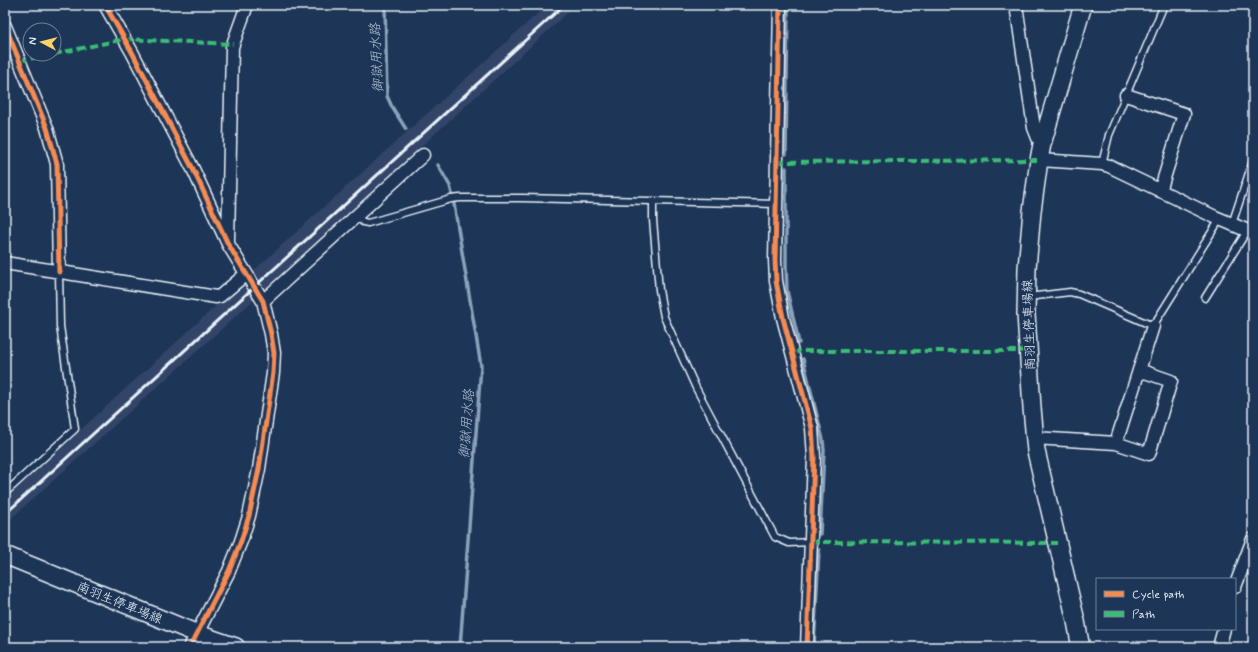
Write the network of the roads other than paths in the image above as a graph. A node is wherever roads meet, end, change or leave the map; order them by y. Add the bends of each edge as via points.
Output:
1 (105, 5) edge
2 (247, 5) edge
3 (780, 5) edge
4 (1016, 5) edge
5 (1083, 5) edge
6 (1164, 5) edge
7 (5, 26) edge
8 (1126, 95) junction
9 (1040, 152) junction
10 (423, 155) dead end
11 (1253, 161) edge
12 (1102, 164) junction
13 (1160, 191) junction
14 (653, 201) junction
15 (776, 204) junction
16 (356, 216) junction
17 (1220, 219) junction
18 (1232, 224) junction
19 (1250, 232) edge
20 (228, 244) junction
21 (5, 263) edge
22 (58, 272) junction
23 (246, 274) junction
24 (1026, 297) junction
25 (1205, 298) dead end
26 (263, 301) junction
27 (1153, 326) junction
28 (1139, 370) junction
29 (1034, 438) junction
30 (1116, 443) junction
31 (5, 493) edge
32 (1253, 539) edge
33 (811, 542) junction
34 (5, 555) edge
35 (1236, 584) edge
36 (1224, 630) edge
37 (194, 641) edge
38 (236, 647) edge
39 (807, 647) edge
40 (1080, 647) edge
41 (1219, 647) edge

1 - 20 street via 193,169
2 - 20 street via 232,47
3 - 15 street
4 - 9 street via 1034,128
5 - 9 main road, 南羽生停車場線
6 - 8 lane
7 - 22 street via 47,128 57,164
8 - 12 lane via 1109,135
8 - 13 street via 1184,114
9 - 12 street
9 - 24 main road, 南羽生停車場線 via 1028,246
10 - 16 street
11 - 18 lane
12 - 13 street
13 - 17 street
14 - 15 lane
14 - 16 lane via 460,198 368,223
14 - 33 lane via 659,290 664,317 696,388 775,537 789,543
15 - 33 street via 775,260 778,297 812,428 814,457
16 - 26 street
17 - 18 street
17 - 27 lane
18 - 19 street
19 - 25 lane
20 - 23 street
21 - 22 street
22 - 23 street via 216,297
22 - 31 lane via 60,326 75,429
23 - 26 street
24 - 27 lane via 1070,292 1079,294
24 - 29 main road, 南羽生停車場線
26 - 37 street via 274,353 259,469 241,542
27 - 28 street
28 - 30 street
28 - 30 street via 1171,381 1149,454
29 - 30 street
29 - 40 main road, 南羽生停車場線
32 - 35 street
33 - 39 street
34 - 37 main road, 南羽生停車場線
36 - 41 street
37 - 38 main road, 南羽生停車場線

